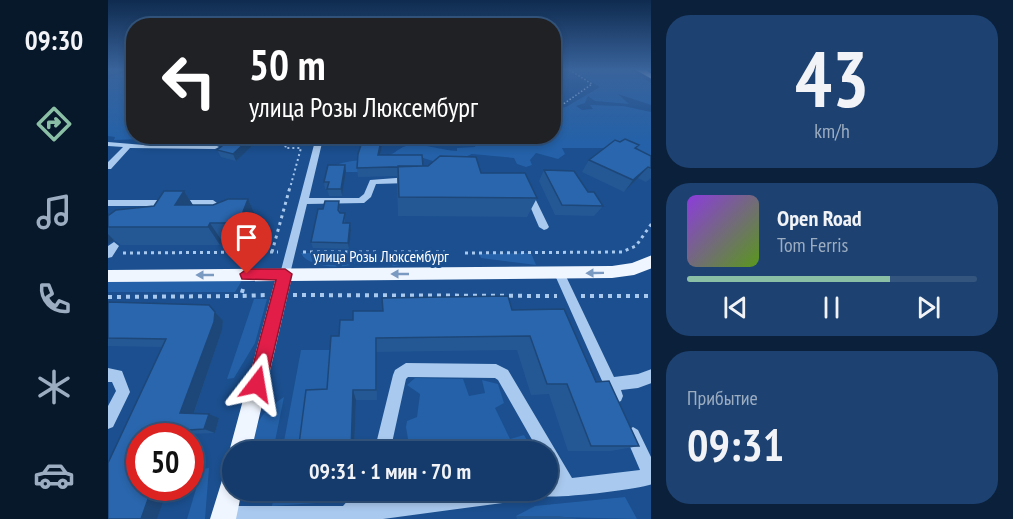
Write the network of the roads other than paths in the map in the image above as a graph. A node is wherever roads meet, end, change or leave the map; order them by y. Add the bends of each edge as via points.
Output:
1 (108, 144) edge
2 (318, 144) edge
3 (129, 146) junction
4 (215, 147) road end
5 (108, 167) edge
6 (423, 180) edge
7 (522, 185) edge
8 (303, 201) junction
9 (213, 202) edge
10 (108, 203) edge
11 (544, 227) dead end
12 (651, 261) edge
13 (559, 273) junction
14 (285, 274) junction
15 (108, 276) edge
16 (108, 375) edge
17 (651, 376) edge
18 (610, 384) junction
19 (108, 422) edge
20 (243, 441) edge
21 (385, 441) edge
22 (541, 441) edge
23 (558, 470) edge
24 (568, 487) junction
25 (558, 488) edge
26 (228, 501) edge
27 (359, 501) edge
28 (455, 501) edge
29 (347, 515) junction
30 (224, 517) edge

1 - 3 street
2 - 8 street
3 - 4 street
3 - 5 street
6 - 8 street via 373,182 361,201
7 - 11 street
8 - 14 street
9 - 10 street via 142,207
12 -> 13 main road, улица Розы Люксембург via 634,269 612,272
13 -> 14 main road, улица Розы Люксембург
13 - 18 street
14 -> 15 main road, улица Розы Люксембург
14 - 20 main road
16 - 19 street via 117,376 123,392
17 - 18 street
18 - 24 street via 647,464 647,478
21 - 22 street via 400,375 406,370 496,371 503,375
23 - 24 street
24 - 25 street
26 - 30 main road
27 - 29 street
28 - 29 street
29 - 30 street

